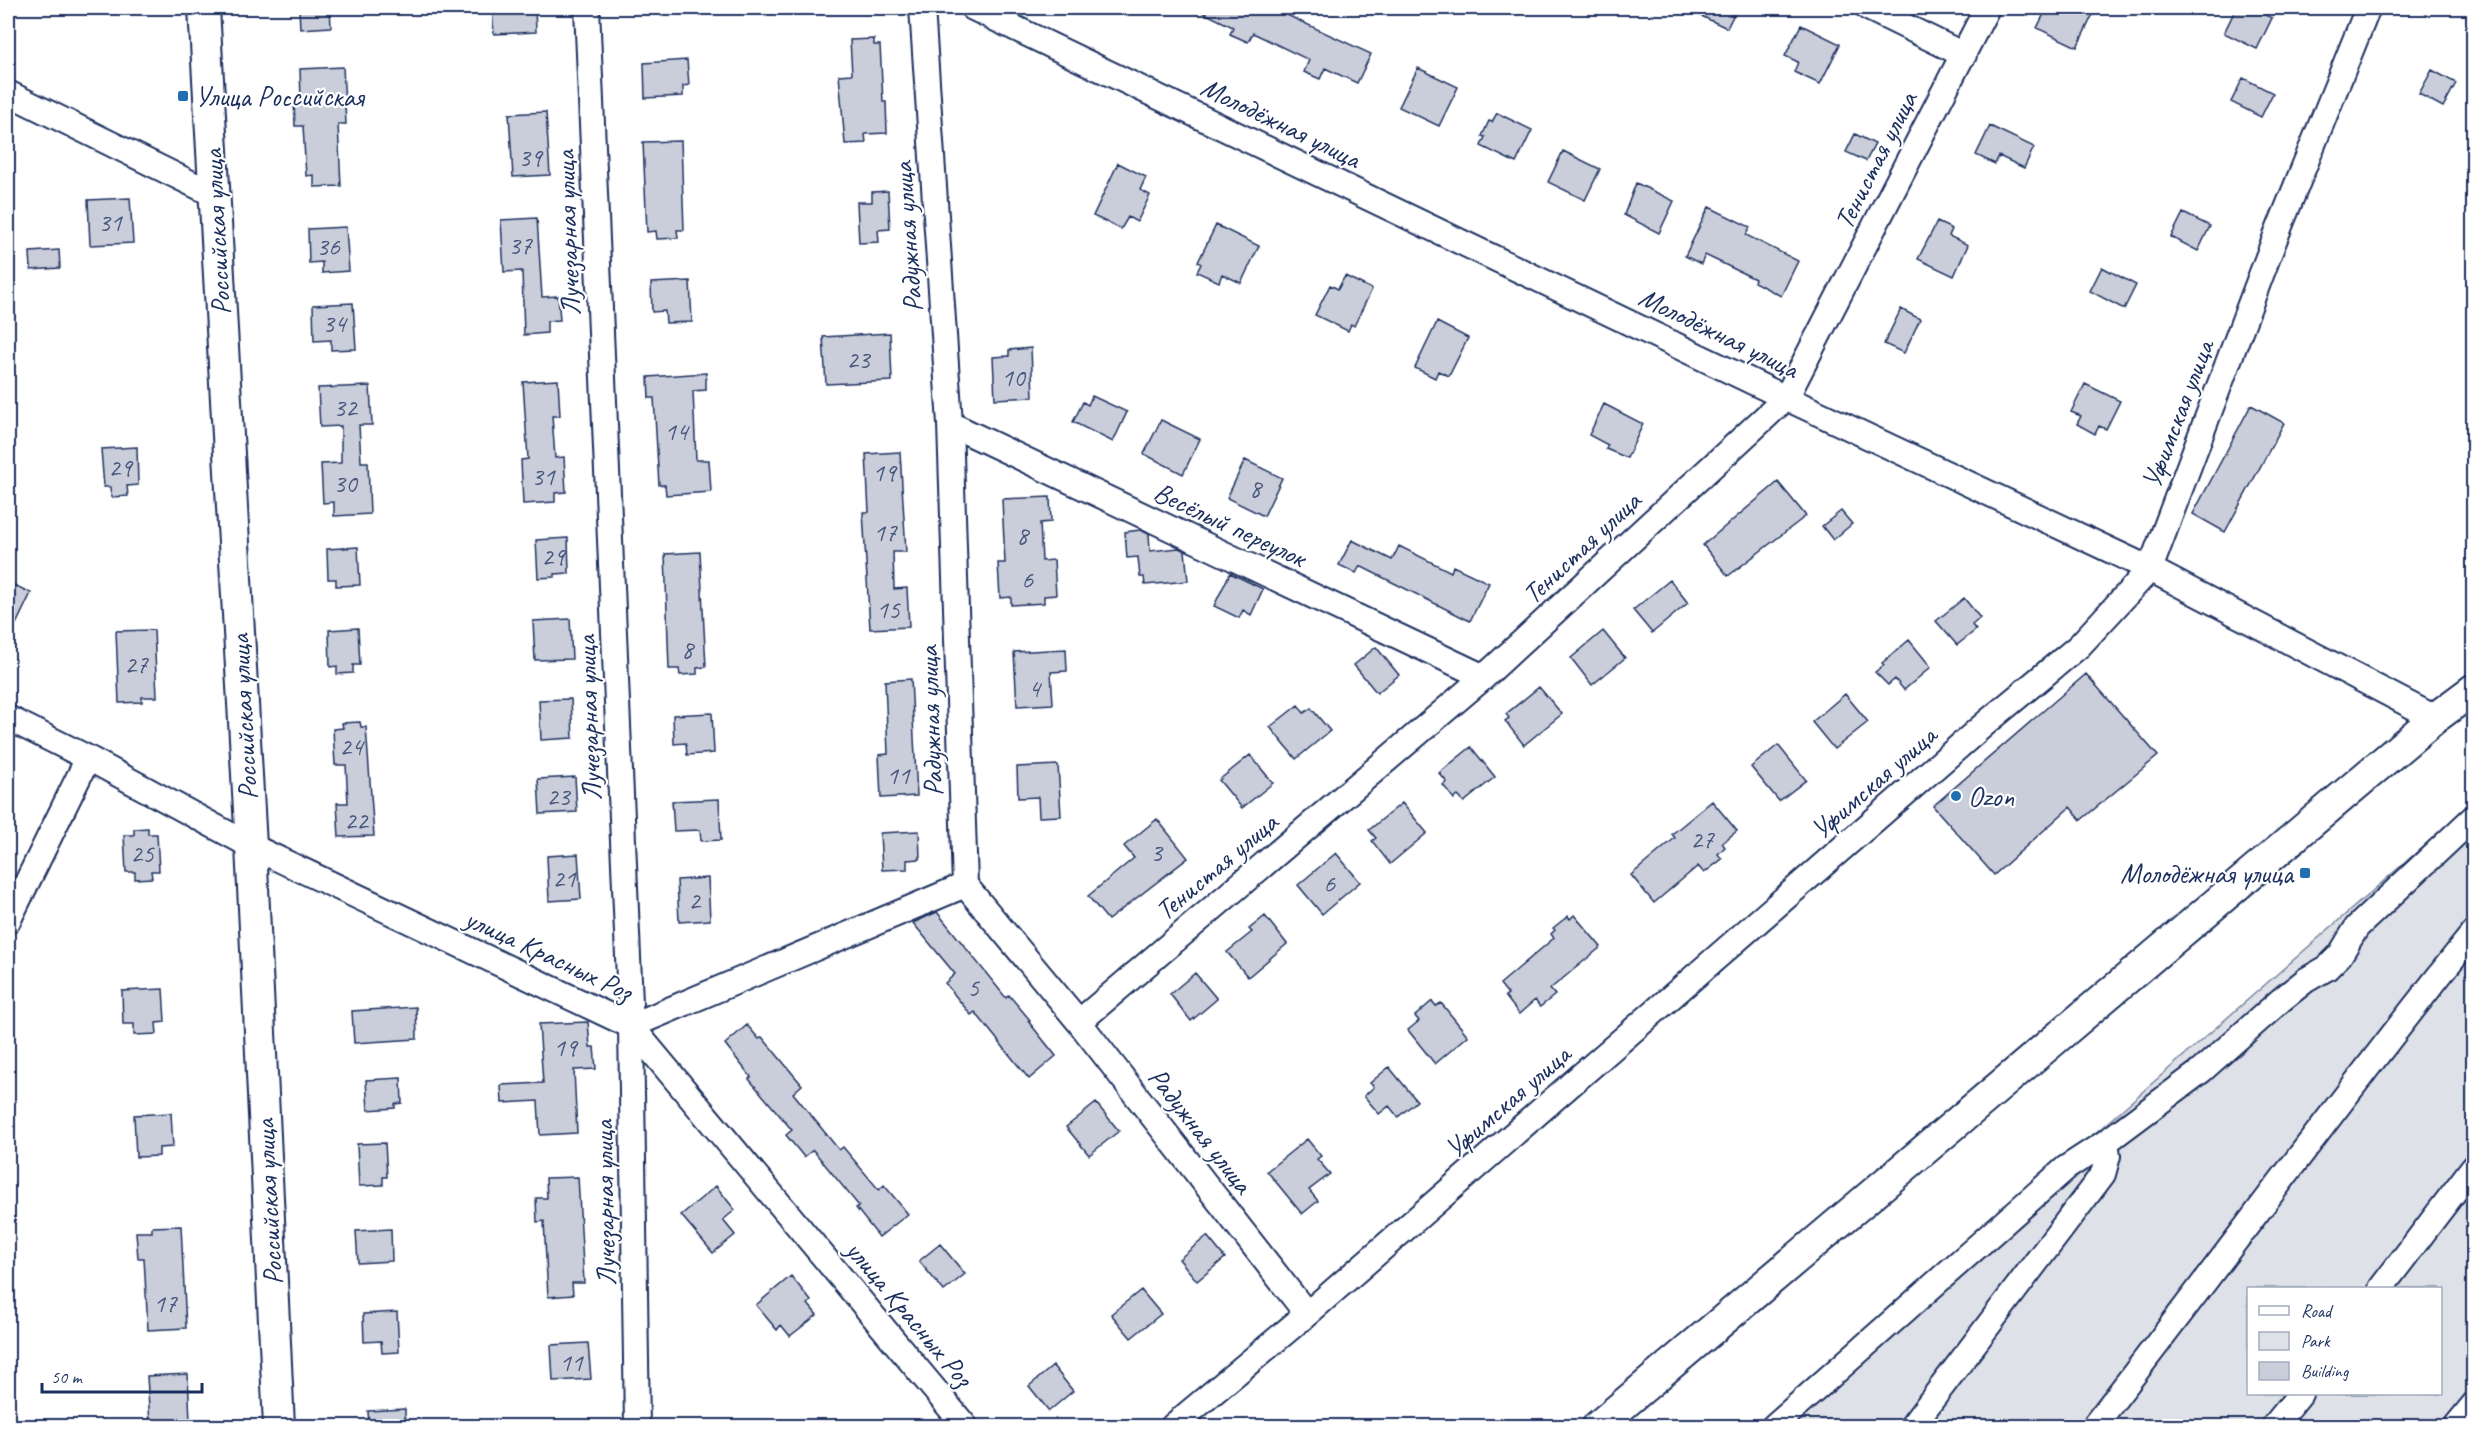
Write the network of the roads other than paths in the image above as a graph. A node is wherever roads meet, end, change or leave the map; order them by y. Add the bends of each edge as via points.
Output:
1 (204, 8) edge
2 (587, 8) edge
3 (922, 8) edge
4 (973, 8) edge
5 (1868, 8) edge
6 (1987, 8) edge
7 (2368, 8) edge
8 (1964, 54) junction
9 (8, 93) edge
10 (213, 194) junction
11 (1786, 398) junction
12 (950, 424) junction
13 (2150, 569) junction
14 (1484, 677) junction
15 (2474, 689) edge
16 (8, 718) edge
17 (2435, 718) junction
18 (88, 758) junction
19 (2474, 817) edge
20 (251, 846) junction
21 (965, 885) junction
22 (8, 921) edge
23 (2474, 932) edge
24 (1079, 1022) junction
25 (631, 1026) junction
26 (2106, 1142) junction
27 (2474, 1167) edge
28 (2381, 1287) edge
29 (1307, 1314) junction
30 (2299, 1395) edge
31 (2474, 1404) edge
32 (279, 1426) edge
33 (637, 1426) edge
34 (965, 1426) edge
35 (1173, 1426) edge
36 (1598, 1426) edge
37 (1774, 1426) edge
38 (1912, 1426) edge
39 (2094, 1426) edge
40 (2274, 1426) edge
41 (2456, 1426) edge

1 - 10 main road, Российская улица
2 - 25 street, Лучезарная улица
3 - 12 street, Радужная улица
4 - 11 street, Молодёжная улица
5 - 8 street
6 - 8 street, Тенистая улица
7 - 13 street, Уфимская улица via 2274,241
8 - 11 street, Тенистая улица
9 - 10 street
10 - 20 main road, Российская улица
11 - 13 street, Молодёжная улица
11 - 14 street, Тенистая улица
12 - 14 street, Весёлый переулок
12 - 21 street, Радужная улица
13 - 17 street, Молодёжная улица
13 - 29 street, Уфимская улица via 2079,646
14 - 24 street, Тенистая улица
15 - 17 main road
16 - 18 street, улица Красных Роз
17 - 36 main road
18 - 20 street, улица Красных Роз
18 - 22 street
19 - 26 street via 2357,927 2327,968 2306,980 2201,1071
20 - 25 street, улица Красных Роз
20 - 32 main road, Российская улица
21 - 24 street, Радужная улица
21 - 25 street
23 - 39 street
24 - 29 street, Радужная улица
25 - 33 street, Лучезарная улица
25 - 34 street, улица Красных Роз
26 - 37 street via 2066,1168
26 - 38 street via 2108,1156 2103,1174
27 - 28 street
29 - 35 street, Уфимская улица
30 - 40 street
31 - 41 street

